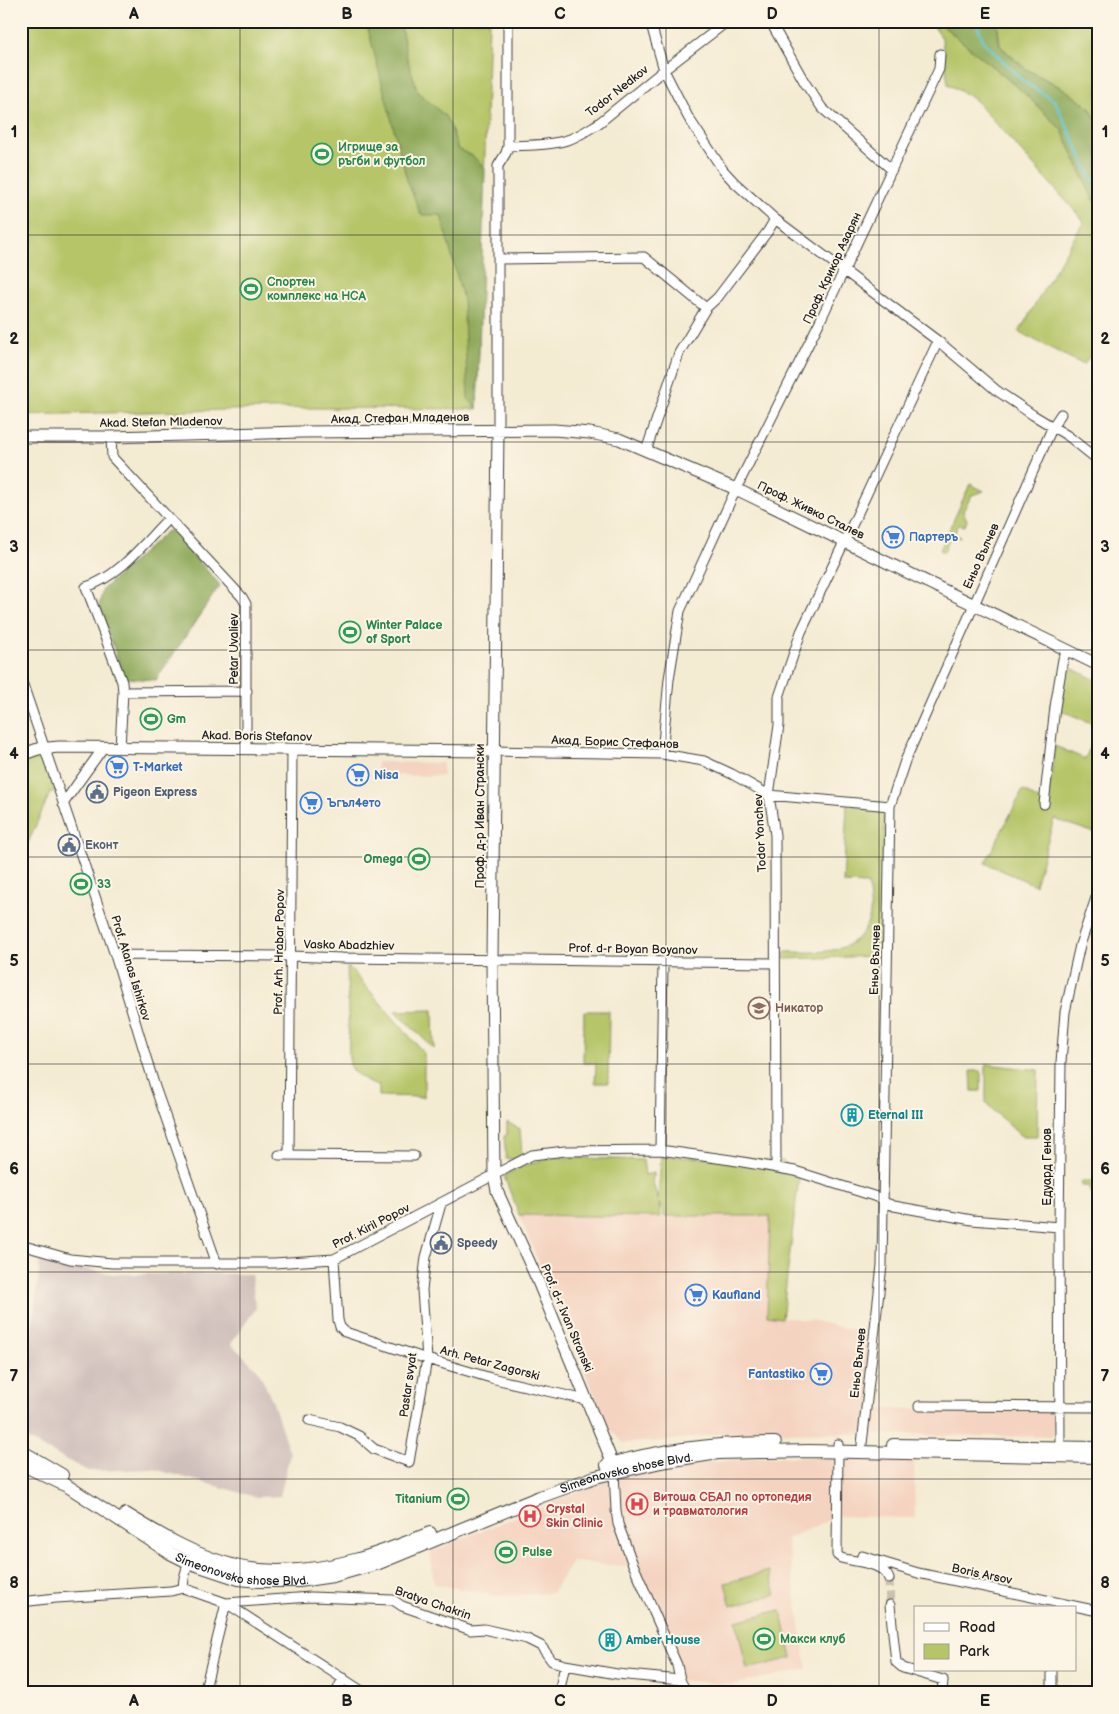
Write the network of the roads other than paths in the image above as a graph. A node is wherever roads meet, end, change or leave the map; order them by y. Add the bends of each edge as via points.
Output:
1 (508, 21) edge
2 (650, 21) edge
3 (728, 21) edge
4 (770, 21) edge
5 (940, 54) dead end
6 (664, 70) junction
7 (508, 146) junction
8 (892, 170) junction
9 (775, 219) junction
10 (499, 258) junction
11 (845, 270) junction
12 (706, 308) junction
13 (938, 340) junction
14 (1061, 414) dead end
15 (1053, 426) junction
16 (498, 430) junction
17 (21, 437) edge
18 (111, 437) junction
19 (646, 451) junction
20 (1098, 460) edge
21 (736, 489) junction
22 (168, 519) junction
23 (845, 542) junction
24 (973, 604) junction
25 (1067, 650) junction
26 (1098, 665) edge
27 (21, 679) edge
28 (123, 692) junction
29 (247, 692) junction
30 (44, 748) junction
31 (103, 748) junction
32 (120, 748) junction
33 (246, 749) junction
34 (292, 750) junction
35 (494, 751) junction
36 (21, 754) edge
37 (662, 754) junction
38 (769, 795) junction
39 (63, 804) junction
40 (1044, 804) dead end
41 (890, 806) junction
42 (1098, 892) edge
43 (115, 955) junction
44 (291, 956) junction
45 (492, 959) junction
46 (663, 962) junction
47 (774, 963) junction
48 (660, 1150) junction
49 (279, 1155) dead end
50 (289, 1155) junction
51 (414, 1156) dead end
52 (776, 1168) junction
53 (494, 1175) junction
54 (883, 1201) junction
55 (441, 1204) junction
56 (1059, 1227) junction
57 (21, 1245) edge
58 (334, 1259) junction
59 (217, 1264) junction
60 (427, 1359) junction
61 (586, 1400) junction
62 (919, 1406) dead end
63 (1059, 1407) junction
64 (1098, 1407) edge
65 (309, 1420) dead end
66 (21, 1440) edge
67 (862, 1444) junction
68 (21, 1445) edge
69 (1060, 1447) junction
70 (837, 1448) junction
71 (1098, 1448) edge
72 (21, 1451) edge
73 (1098, 1457) edge
74 (21, 1464) edge
75 (613, 1468) junction
76 (862, 1556) dead end
77 (191, 1557) junction
78 (889, 1579) dead end
79 (183, 1588) junction
80 (21, 1602) edge
81 (226, 1603) junction
82 (890, 1605) tunnel mouth
83 (1074, 1606) edge
84 (1076, 1606) edge
85 (1098, 1611) edge
86 (565, 1665) junction
87 (914, 1671) edge
88 (918, 1672) edge
89 (1052, 1672) edge
90 (678, 1673) junction
91 (343, 1678) junction
92 (204, 1693) edge
93 (336, 1693) edge
94 (365, 1693) edge
95 (559, 1693) edge
96 (687, 1693) edge
97 (942, 1693) edge
98 (1052, 1693) edge

1 - 7 street
2 - 6 street
3 - 6 street, Todor Nedkov
4 - 8 street via 822,108
5 - 8 street, Проф. Крикор Азарян via 939,69
6 - 7 street, Todor Nedkov via 578,136 554,143
6 - 9 street via 688,117 723,170
7 - 10 street via 498,166
8 - 11 street, Проф. Крикор Азарян
9 - 11 street
9 - 12 street via 718,297
10 - 12 street via 644,257
10 - 16 street
11 - 13 street
11 - 21 street, Проф. Крикор Азарян
12 - 19 street via 678,353
13 - 15 street via 996,390
13 - 23 street, Todor Yonchev
14 - 15 street, Еньо Вълчев
15 - 20 street
15 - 24 street, Еньо Вълчев
16 - 18 street, Akad. Stefan Mladenov
16 - 19 street, Проф. Живко Сталев via 590,433 619,439
16 - 35 street, Проф. д-р Иван Странски
17 - 18 street, Akad. Stefan Mladenov
18 - 22 street, Petar Uvaliev via 112,457
19 - 21 street, Проф. Живко Сталев
21 - 23 street, Проф. Живко Сталев
21 - 37 street, Проф. Крикор Азарян via 680,612
22 - 28 street via 125,563 96,584 86,587
22 - 29 street, Petar Uvaliev via 246,604
23 - 24 street, Проф. Живко Сталев
23 - 38 street, Todor Yonchev via 801,632 779,697 779,725
24 - 25 street, Проф. Живко Сталев
24 - 41 street, Еньо Вълчев via 906,760
25 - 26 street, Проф. Живко Сталев
25 - 40 street via 1055,707
27 - 30 street, Prof. Atanas Ishirkov
28 - 29 street
28 - 32 street
29 - 33 street, Petar Uvaliev
30 - 31 street, Akad. Boris Stefanov
30 - 36 street, Akad. Boris Stefanov
30 - 39 street, Prof. Atanas Ishirkov
31 - 32 street, Akad. Boris Stefanov
31 - 39 street
32 - 33 street, Akad. Boris Stefanov
33 - 34 street, Akad. Boris Stefanov
34 - 35 street, Akad. Boris Stefanov
34 - 44 street, Prof. Arh. Hrabar Popov
35 - 37 street, Акад. Борис Стефанов
35 - 45 street, Проф. д-р Иван Странски
37 - 38 street, Акад. Борис Стефанов via 704,762
38 - 41 street, Акад. Борис Стефанов
38 - 47 street, Todor Yonchev via 775,835
39 - 43 street, Prof. Atanas Ishirkov
41 - 54 street, Еньо Вълчев
42 - 56 street, Едуард Генов via 1080,945 1065,1012 1060,1094
43 - 44 street, Vasko Abadzhiev
43 - 59 street, Prof. Atanas Ishirkov via 155,1087
44 - 45 street, Vasko Abadzhiev
44 - 50 street, Prof. Arh. Hrabar Popov
45 - 46 street, Prof. d-r Boyan Boyanov
45 - 53 street, Проф. д-р Иван Странски
46 - 47 street, Prof. d-r Boyan Boyanov
46 - 48 street
47 - 52 street, Todor Yonchev
48 - 52 street, Prof. Kiril Popov
48 - 53 street, Prof. Kiril Popov via 565,1151 532,1155
49 - 50 street
50 - 51 street
52 - 54 street, Prof. Kiril Popov via 807,1174
53 - 55 street, Prof. Kiril Popov
53 - 61 street, Prof. d-r Ivan Stranski via 497,1191
54 - 56 street via 894,1206 972,1220
54 - 67 street, Еньо Вълчев via 882,1265
55 - 58 street, Prof. Kiril Popov
55 - 60 street, Pastar svyat via 426,1257 422,1290
56 - 63 street, Едуард Генов
57 - 59 street, Prof. Kiril Popov via 70,1259 112,1263
58 - 59 street, Prof. Kiril Popov
58 - 60 street, Arh. Petar Zagorski via 340,1327 352,1335
60 - 61 street, Arh. Petar Zagorski
60 - 65 street, Pastar svyat via 409,1462 374,1449 359,1436 340,1427
61 - 75 street, Prof. d-r Ivan Stranski
62 - 63 street
63 - 64 street
63 - 69 street, Едуард Генов
66 - 68 street
67 - 69 main road, Simeonovsko shose Blvd.
67 - 70 main road, Simeonovsko shose Blvd.
69 - 71 main road, Simeonovsko shose Blvd.
70 - 73 main road, Simeonovsko shose Blvd.
70 - 75 main road, Simeonovsko shose Blvd. via 718,1453
70 - 78 street via 836,1555 875,1566 885,1571
72 - 77 main road, Simeonovsko shose Blvd. via 163,1536
74 - 77 main road, Simeonovsko shose Blvd. via 69,1487 170,1554
75 - 77 main road, Simeonovsko shose Blvd. via 379,1563 338,1575 306,1580 259,1581 230,1576
75 - 90 street via 616,1510 624,1540
76 - 83 street, Boris Arsov via 918,1573
77 - 79 street
79 - 80 street
79 - 81 street
81 - 86 street, Bratya Chakrin via 311,1597 393,1600 471,1630 484,1629 527,1639 542,1646 552,1661
81 - 91 street
81 - 92 street
82 - 87 street via 896,1662
84 - 85 street, Boris Arsov
86 - 90 street, Bratya Chakrin via 617,1674
86 - 95 street
88 - 97 street via 943,1680
89 - 98 street
90 - 96 street
91 - 93 street
91 - 94 street

